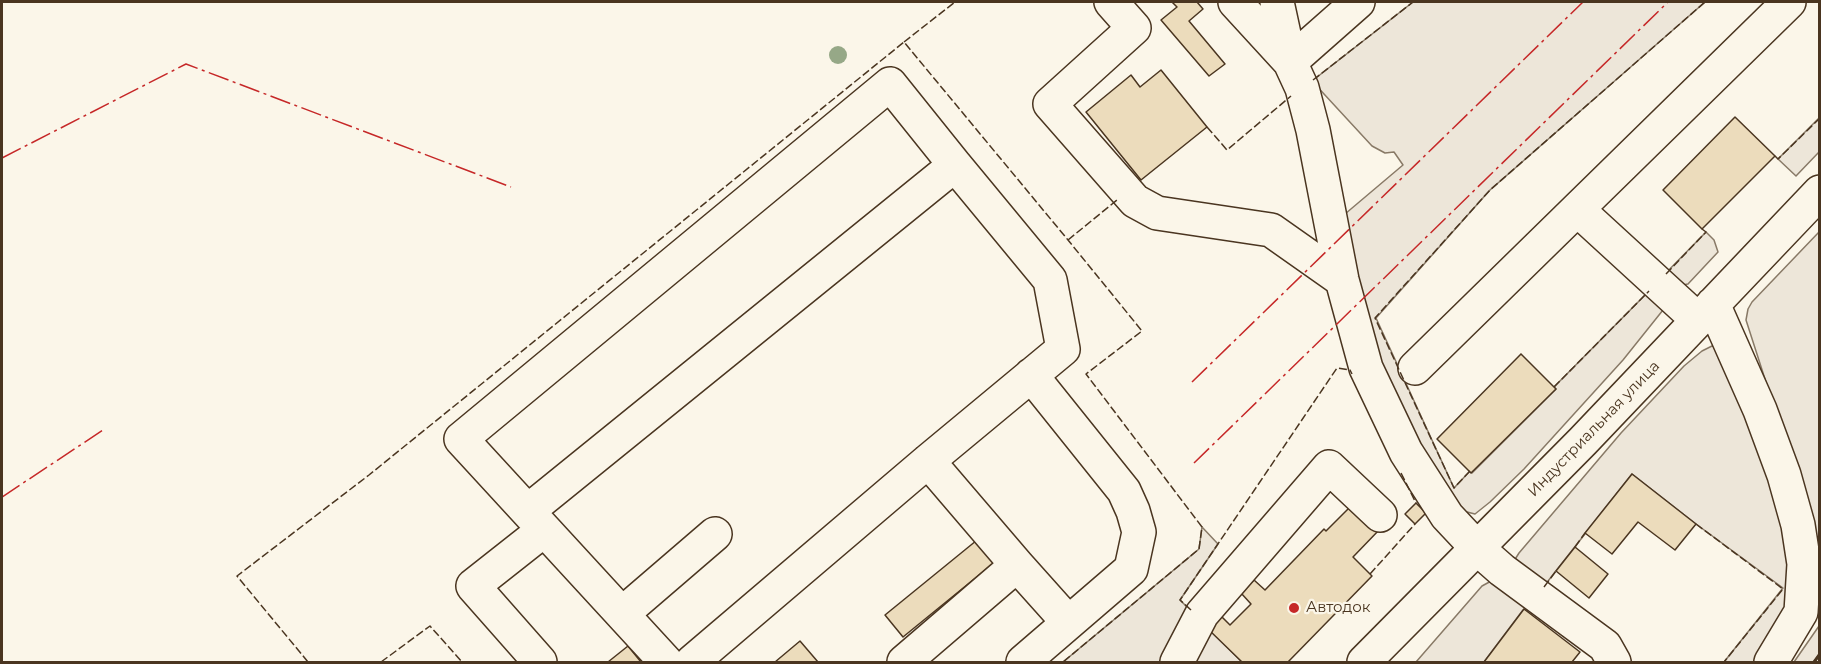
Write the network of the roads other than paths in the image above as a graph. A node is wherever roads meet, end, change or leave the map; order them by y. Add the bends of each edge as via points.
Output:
1 (1111, 2) edge
2 (1235, 2) edge
3 (1277, 2) edge
4 (1359, 2) edge
5 (1789, 2) edge
6 (1290, 63) junction
7 (955, 165) junction
8 (1820, 192) edge
9 (1578, 210) junction
10 (1342, 280) junction
11 (1706, 312) junction
12 (1415, 368) dead end
13 (1030, 375) junction
14 (928, 461) junction
15 (1380, 515) dead end
16 (536, 521) junction
17 (715, 534) dead end
18 (1477, 548) junction
19 (1017, 565) junction
20 (1810, 599) edge
21 (622, 614) junction
22 (1068, 622) junction
23 (540, 663) edge
24 (666, 663) edge
25 (692, 663) edge
26 (904, 663) edge
27 (1023, 663) edge
28 (1177, 663) edge
29 (1364, 663) edge
30 (1614, 663) edge
31 (1771, 663) edge

1 - 10 street via 1134,28 1050,104 1135,201 1157,213 1271,230
2 - 6 street
3 - 6 street
4 - 6 street
5 - 9 street
6 - 10 street via 1302,88 1313,130
7 - 13 street via 1050,280 1063,349
7 - 16 street
7 - 16 street via 890,84 460,439
8 - 11 street, Индустриальная улица
9 - 11 street
9 - 12 street
10 - 18 street via 1366,368 1407,452 1447,516
11 - 18 street, Индустриальная улица
11 - 20 street via 1760,410 1784,476 1798,525
13 - 14 street
13 - 22 street via 1124,491 1139,532 1131,569
14 - 19 street
14 - 25 street
15 - 28 street via 1329,467 1202,614
16 - 21 street
16 - 23 street via 473,586
17 - 21 street
18 - 29 street, Индустриальная улица
18 - 30 street via 1605,646
19 - 22 street
19 - 26 street
20 - 31 street
21 - 24 street
22 - 27 street

